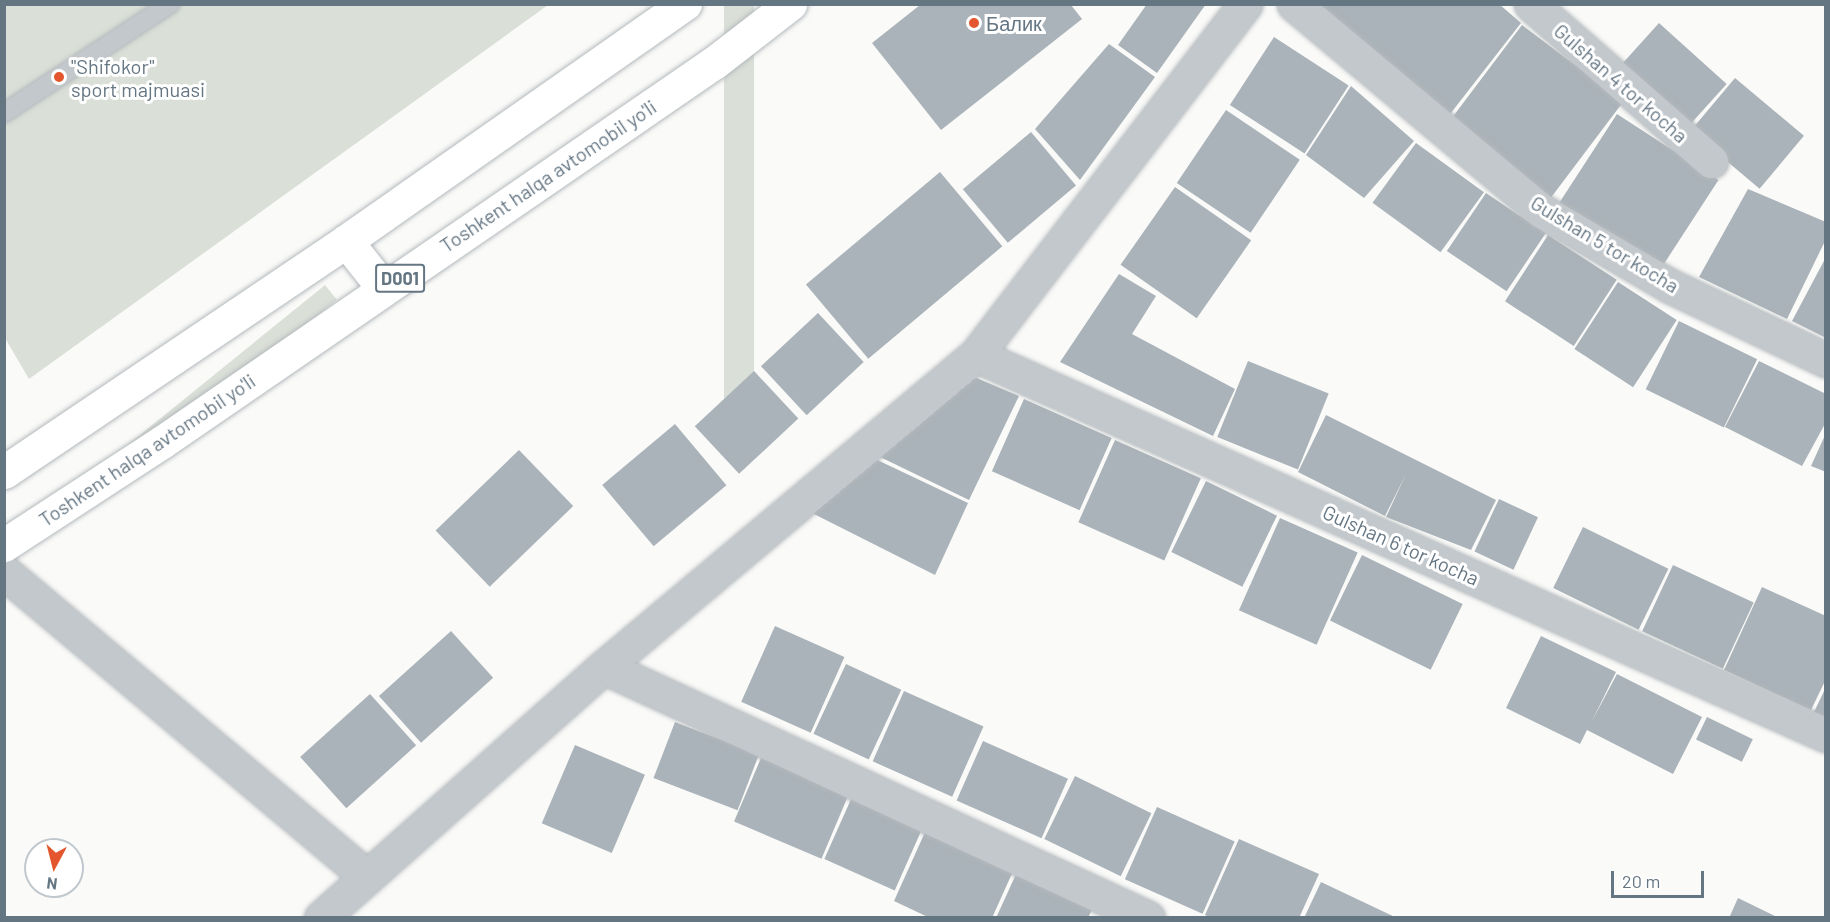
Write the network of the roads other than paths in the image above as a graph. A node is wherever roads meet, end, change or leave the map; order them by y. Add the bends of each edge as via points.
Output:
1 (170, 4) edge
2 (685, 4) edge
3 (790, 4) edge
4 (1245, 4) edge
5 (1294, 4) edge
6 (1531, 4) edge
7 (4, 113) edge
8 (1711, 162) dead end
9 (346, 241) junction
10 (384, 289) junction
11 (976, 355) junction
12 (1826, 360) edge
13 (4, 472) edge
14 (4, 545) edge
15 (4, 572) edge
16 (604, 667) junction
17 (1826, 735) edge
18 (367, 877) junction
19 (321, 918) edge
20 (1148, 918) edge

1 - 7 lane
2 - 9 highway
3 - 10 highway, Toshkent halqa avtomobil yo'li / D001 via 715,62
4 - 11 street
5 - 12 street, Gulshan 5 tor kocha via 1542,211 1670,286
6 - 8 street, Gulshan 4 tor kocha
9 - 10 highway
9 - 13 highway
10 - 14 highway, Toshkent halqa avtomobil yo'li / D001
11 - 16 street
11 - 17 street, Gulshan 6 tor kocha
15 - 18 street
16 - 18 street
16 - 20 street
18 - 19 street

